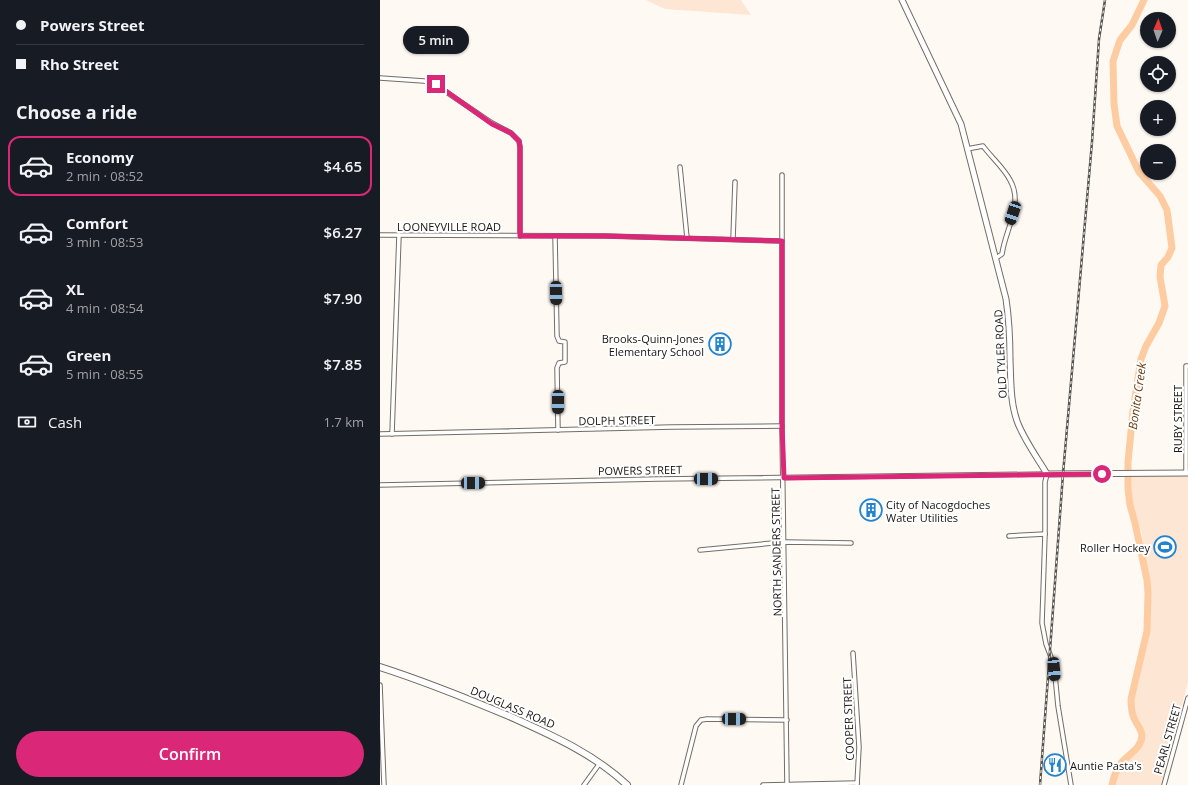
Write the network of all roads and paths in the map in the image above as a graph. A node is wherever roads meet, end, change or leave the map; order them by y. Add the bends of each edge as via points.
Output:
1 (902, 0) edge
2 (380, 78) edge
3 (968, 149) junction
4 (680, 167) dead end
5 (782, 175) dead end
6 (735, 182) dead end
7 (380, 235) edge
8 (399, 235) junction
9 (520, 236) junction
10 (556, 236) junction
11 (687, 238) junction
12 (733, 239) junction
13 (782, 241) junction
14 (996, 258) junction
15 (1187, 366) edge
16 (782, 426) junction
17 (558, 430) junction
18 (380, 434) edge
19 (392, 434) junction
20 (1187, 473) edge
21 (1047, 474) junction
22 (784, 478) junction
23 (380, 485) edge
24 (1045, 534) junction
25 (1009, 536) dead end
26 (784, 542) junction
27 (851, 543) dead end
28 (700, 550) dead end
29 (854, 653) dead end
30 (380, 669) edge
31 (380, 685) edge
32 (1188, 698) edge
33 (787, 720) junction
34 (381, 751) edge
35 (600, 763) junction
36 (857, 784) edge
37 (384, 785) edge
38 (584, 785) edge
39 (627, 785) edge
40 (681, 785) edge
41 (763, 785) edge
42 (787, 785) edge
43 (1071, 785) edge
44 (1164, 785) edge

1 - 3 street, OLD TYLER ROAD via 954,108
2 - 9 street via 436,84 516,138 520,147
3 - 14 street, OLD TYLER ROAD
3 - 14 street via 983,146 1010,179 1014,190 1015,204 1002,254
4 - 11 street
5 - 13 street, NORTH SANDERS STREET
6 - 12 street
7 - 8 street, LOONEYVILLE ROAD
8 - 9 street, LOONEYVILLE ROAD
8 - 19 street
9 - 10 street, LOONEYVILLE ROAD
10 - 11 street, LOONEYVILLE ROAD
10 - 17 street via 557,336 559,341 565,342 565,362 559,363 557,368
11 - 12 street, LOONEYVILLE ROAD
12 - 13 street, LOONEYVILLE ROAD
13 - 16 street, NORTH SANDERS STREET
14 - 21 street, OLD TYLER ROAD via 1010,322 1011,392 1014,410 1022,431
15 - 20 street, RUBY STREET
16 - 17 street, DOLPH STREET
16 - 22 street, NORTH SANDERS STREET
17 - 19 street, DOLPH STREET
18 - 19 street, DOLPH STREET
20 - 21 street, POWERS STREET
21 - 22 street, POWERS STREET
21 - 24 street
22 - 23 street, POWERS STREET
22 - 26 street, NORTH SANDERS STREET
24 - 25 street
24 - 43 street via 1043,629 1054,665
26 - 27 street
26 - 28 street
26 - 33 street, NORTH SANDERS STREET
29 - 36 street, COOPER STREET via 860,747
30 - 35 main road, DOUGLASS ROAD via 444,689 543,731
31 - 34 street
32 - 44 street, PEARL STREET
33 - 40 street via 701,720 696,726
33 - 42 street, NORTH SANDERS STREET
34 - 37 street
35 - 38 street
35 - 39 main road, DOUGLASS ROAD
36 - 42 street
41 - 42 street

